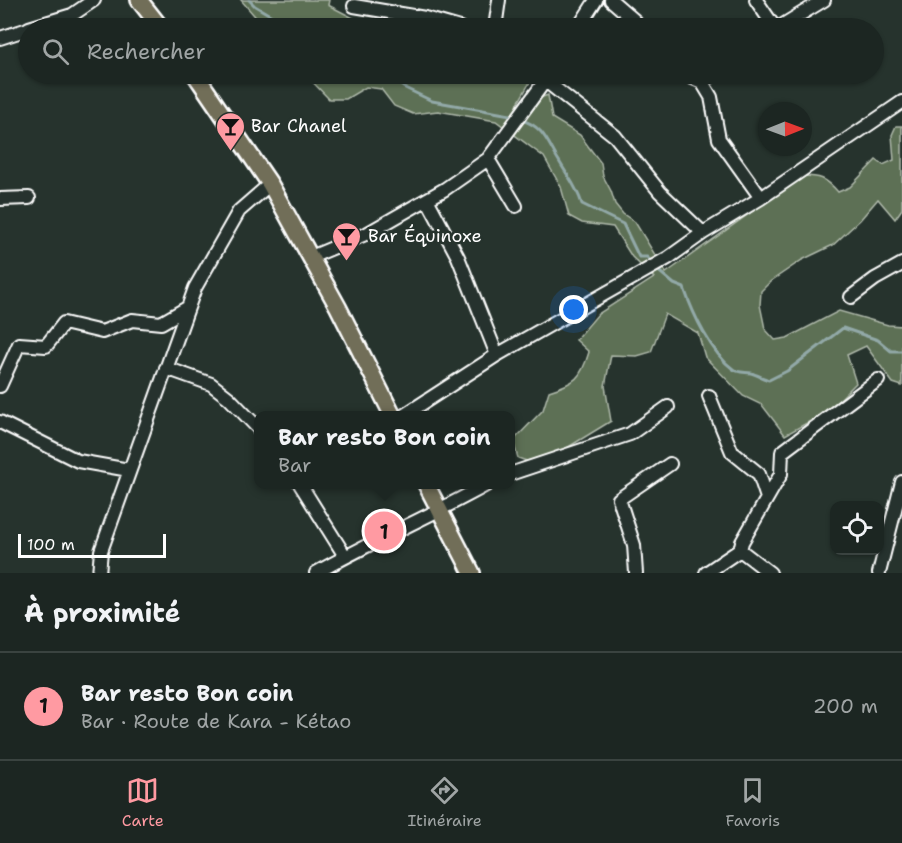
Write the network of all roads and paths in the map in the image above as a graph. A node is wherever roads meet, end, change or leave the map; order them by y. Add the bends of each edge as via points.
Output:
1 (94, 0) edge
2 (139, 0) edge
3 (499, 0) edge
4 (596, 0) edge
5 (611, 0) edge
6 (756, 0) edge
7 (824, 0) edge
8 (354, 6) dead end
9 (62, 18) edge
10 (153, 18) edge
11 (425, 18) edge
12 (496, 18) edge
13 (584, 18) edge
14 (632, 18) edge
15 (770, 18) edge
16 (794, 18) edge
17 (18, 32) edge
18 (0, 38) edge
19 (202, 84) edge
20 (539, 84) edge
21 (553, 84) edge
22 (703, 84) edge
23 (901, 104) edge
24 (488, 159) junction
25 (270, 184) junction
26 (29, 198) dead end
27 (761, 198) junction
28 (0, 199) edge
29 (427, 199) junction
30 (516, 206) dead end
31 (703, 233) junction
32 (311, 257) junction
33 (902, 264) edge
34 (851, 297) dead end
35 (187, 308) junction
36 (497, 355) junction
37 (166, 368) junction
38 (878, 380) dead end
39 (0, 386) edge
40 (709, 396) dead end
41 (668, 407) dead end
42 (390, 411) edge
43 (411, 411) edge
44 (0, 422) edge
45 (254, 424) edge
46 (670, 464) dead end
47 (129, 470) junction
48 (515, 472) edge
49 (902, 482) edge
50 (303, 489) edge
51 (428, 489) edge
52 (479, 489) edge
53 (768, 498) junction
54 (439, 511) junction
55 (740, 550) junction
56 (345, 556) junction
57 (99, 573) edge
58 (316, 573) edge
59 (472, 573) edge
60 (636, 573) edge
61 (706, 573) edge
62 (770, 573) edge
63 (879, 573) edge

1 - 9 street
2 - 10 main road
3 - 12 street
4 - 13 street
5 - 14 street
6 - 15 street
7 - 16 street
8 - 11 street
17 - 18 street
19 - 25 main road
20 - 24 street
21 - 31 street via 615,136 660,192
22 - 27 street via 711,97 720,139
23 - 27 street
24 - 29 street
24 - 30 street
25 - 32 main road
25 - 35 street via 239,211
26 - 28 street
27 - 31 street
29 - 32 street via 368,232
29 - 36 street via 458,257
31 - 36 street via 643,273
32 - 42 main road
33 - 34 street
35 - 37 street
35 - 39 street via 161,323 132,320 102,332 64,323 46,346 19,344
36 - 43 street
37 - 45 street via 211,384
37 - 47 street
38 - 53 street via 782,452 781,474
40 - 53 street via 732,452 759,474
41 - 48 street via 630,434
44 - 47 street via 78,461
46 - 60 street via 619,499 634,545
47 - 57 street via 101,551
49 - 63 street
50 - 56 street
51 - 54 main road
52 - 54 street
53 - 55 street
54 - 56 street
54 - 59 main road
55 - 61 street
55 - 62 street
56 - 58 street

